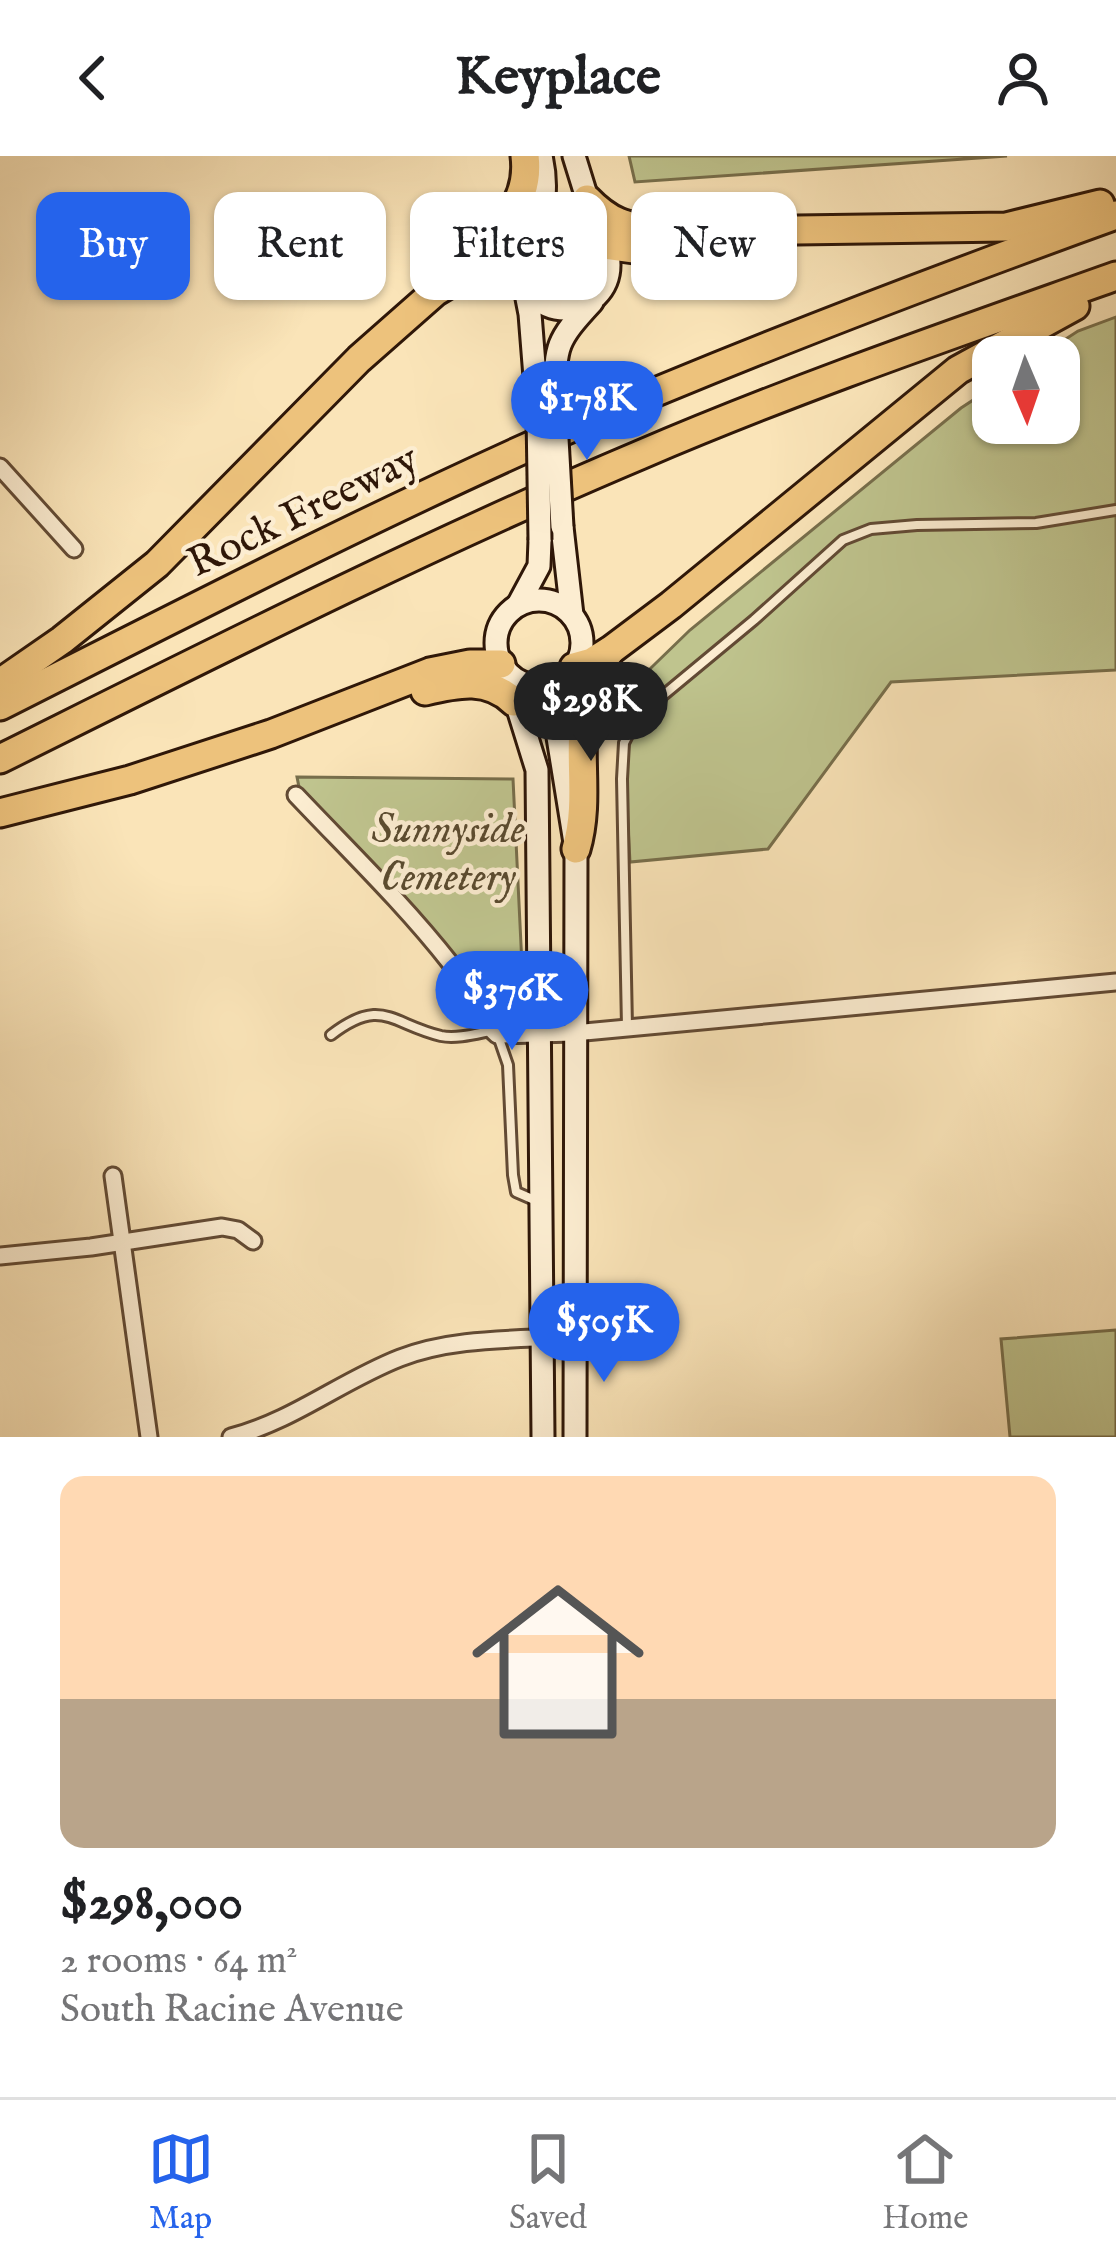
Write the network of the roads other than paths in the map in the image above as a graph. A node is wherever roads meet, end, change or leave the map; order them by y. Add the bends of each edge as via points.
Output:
1 (525, 156) edge
2 (542, 156) edge
3 (574, 156) edge
4 (544, 192) edge
5 (585, 192) edge
6 (1116, 200) edge
7 (1116, 215) edge
8 (607, 218) edge
9 (835, 232) junction
10 (607, 241) edge
11 (1116, 277) edge
12 (1116, 288) edge
13 (426, 300) edge
14 (527, 300) edge
15 (539, 300) edge
16 (592, 300) edge
17 (594, 300) edge
18 (359, 359) junction
19 (546, 409) junction
20 (0, 467) edge
21 (1116, 510) edge
22 (74, 549) dead end
23 (518, 605) junction
24 (572, 615) junction
25 (611, 650) junction
26 (503, 667) junction
27 (570, 671) junction
28 (0, 683) edge
29 (514, 703) junction
30 (0, 706) edge
31 (271, 734) junction
32 (0, 759) edge
33 (296, 795) dead end
34 (0, 813) edge
35 (576, 849) junction
36 (1116, 982) edge
37 (627, 1028) junction
38 (494, 1033) junction
39 (574, 1033) junction
40 (540, 1034) junction
41 (331, 1035) dead end
42 (112, 1176) dead end
43 (542, 1203) junction
44 (253, 1241) dead end
45 (121, 1243) junction
46 (0, 1256) edge
47 (575, 1336) junction
48 (542, 1338) junction
49 (148, 1437) edge
50 (231, 1437) edge
51 (543, 1437) edge
52 (575, 1437) edge

1 - 18 highway via 517,208
2 - 4 main road
3 - 5 main road
6 - 9 highway via 1006,227
7 - 30 highway, Rock Freeway via 569,429
8 - 9 highway via 658,232
9 - 10 highway via 649,251
11 - 32 highway via 639,455 420,552
12 - 25 highway via 958,370
13 - 18 highway
14 - 19 main road
15 - 16 main road via 558,309
17 - 19 main road via 556,350
18 - 28 highway via 157,564
19 - 23 main road, bridge via 539,566
19 - 24 main road, bridge
20 - 22 street
21 - 37 lane via 1036,523 872,529 843,540 637,717 624,743 622,778
23 - 24 main road via 547,600
23 - 26 main road via 496,637
24 - 27 main road via 582,640
25 - 27 highway
25 - 35 highway via 583,710
26 - 27 main road via 535,685
26 - 29 main road
26 - 31 highway via 430,672
27 - 35 main road via 557,731
29 - 31 highway via 500,689 475,684 431,689
29 - 40 main road via 537,770
31 - 34 highway
33 - 38 street via 448,960
35 - 39 main road
36 - 37 street
37 - 39 street
38 - 40 street
38 - 41 lane via 444,1037 371,1014
38 - 43 lane via 508,1065 516,1192
39 - 40 street
39 - 47 main road
40 - 43 main road
42 - 45 street
43 - 48 main road
44 - 45 street via 222,1227
45 - 46 street
45 - 49 street
47 - 48 street
47 - 52 main road
48 - 50 street via 405,1357 274,1424
48 - 51 main road

